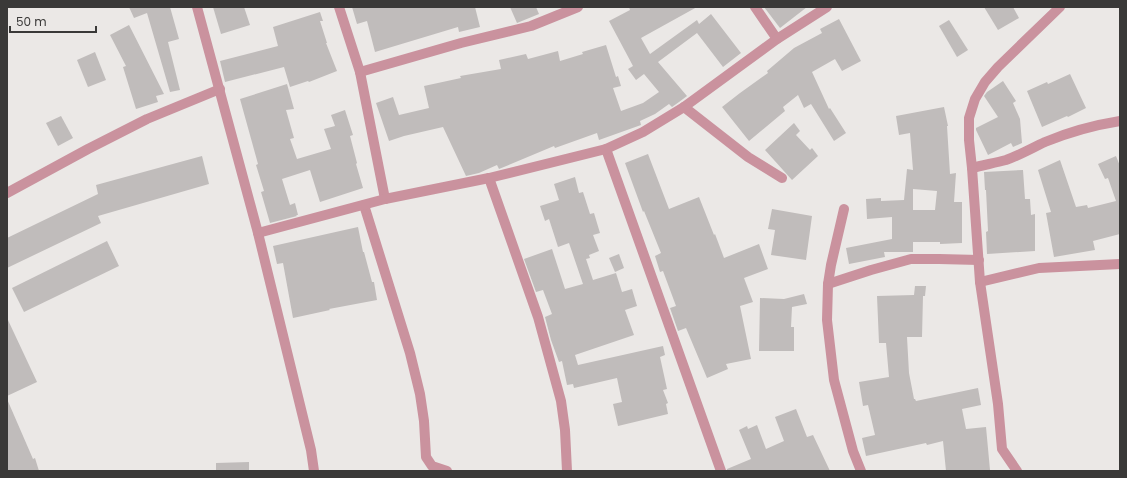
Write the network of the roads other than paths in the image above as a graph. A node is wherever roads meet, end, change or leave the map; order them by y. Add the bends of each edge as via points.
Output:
1 (197, 7) edge
2 (339, 7) edge
3 (578, 7) edge
4 (755, 7) edge
5 (827, 7) edge
6 (1060, 7) edge
7 (777, 39) junction
8 (360, 72) junction
9 (220, 89) junction
10 (684, 108) junction
11 (1120, 121) edge
12 (606, 149) junction
13 (972, 168) junction
14 (489, 178) junction
15 (782, 178) dead end
16 (7, 193) edge
17 (385, 199) junction
18 (364, 205) junction
19 (844, 208) dead end
20 (258, 233) junction
21 (979, 260) junction
22 (1120, 264) edge
23 (980, 282) junction
24 (828, 284) junction
25 (314, 471) edge
26 (447, 471) edge
27 (567, 471) edge
28 (721, 471) edge
29 (861, 471) edge
30 (1017, 471) edge

1 - 9 street
2 - 8 street
3 - 8 street via 531,26
4 - 7 street
5 - 7 street
6 - 13 street via 994,72 975,99 969,118
7 - 10 street
8 - 17 street
9 - 16 street via 148,119
9 - 20 street
10 - 12 street via 643,132
10 - 15 street via 748,157
11 - 13 street via 1075,132 1006,160
12 - 14 street
12 - 28 street
13 - 21 street
14 - 17 street
14 - 27 street via 538,317 560,401 565,430
17 - 18 street
18 - 20 street
18 - 26 street via 410,353 420,394 426,457 432,466
19 - 24 street
20 - 25 street
21 - 23 street
21 - 24 street via 911,259
22 - 23 street via 1038,268
23 - 30 street via 1002,448
24 - 29 street via 827,320 834,380

